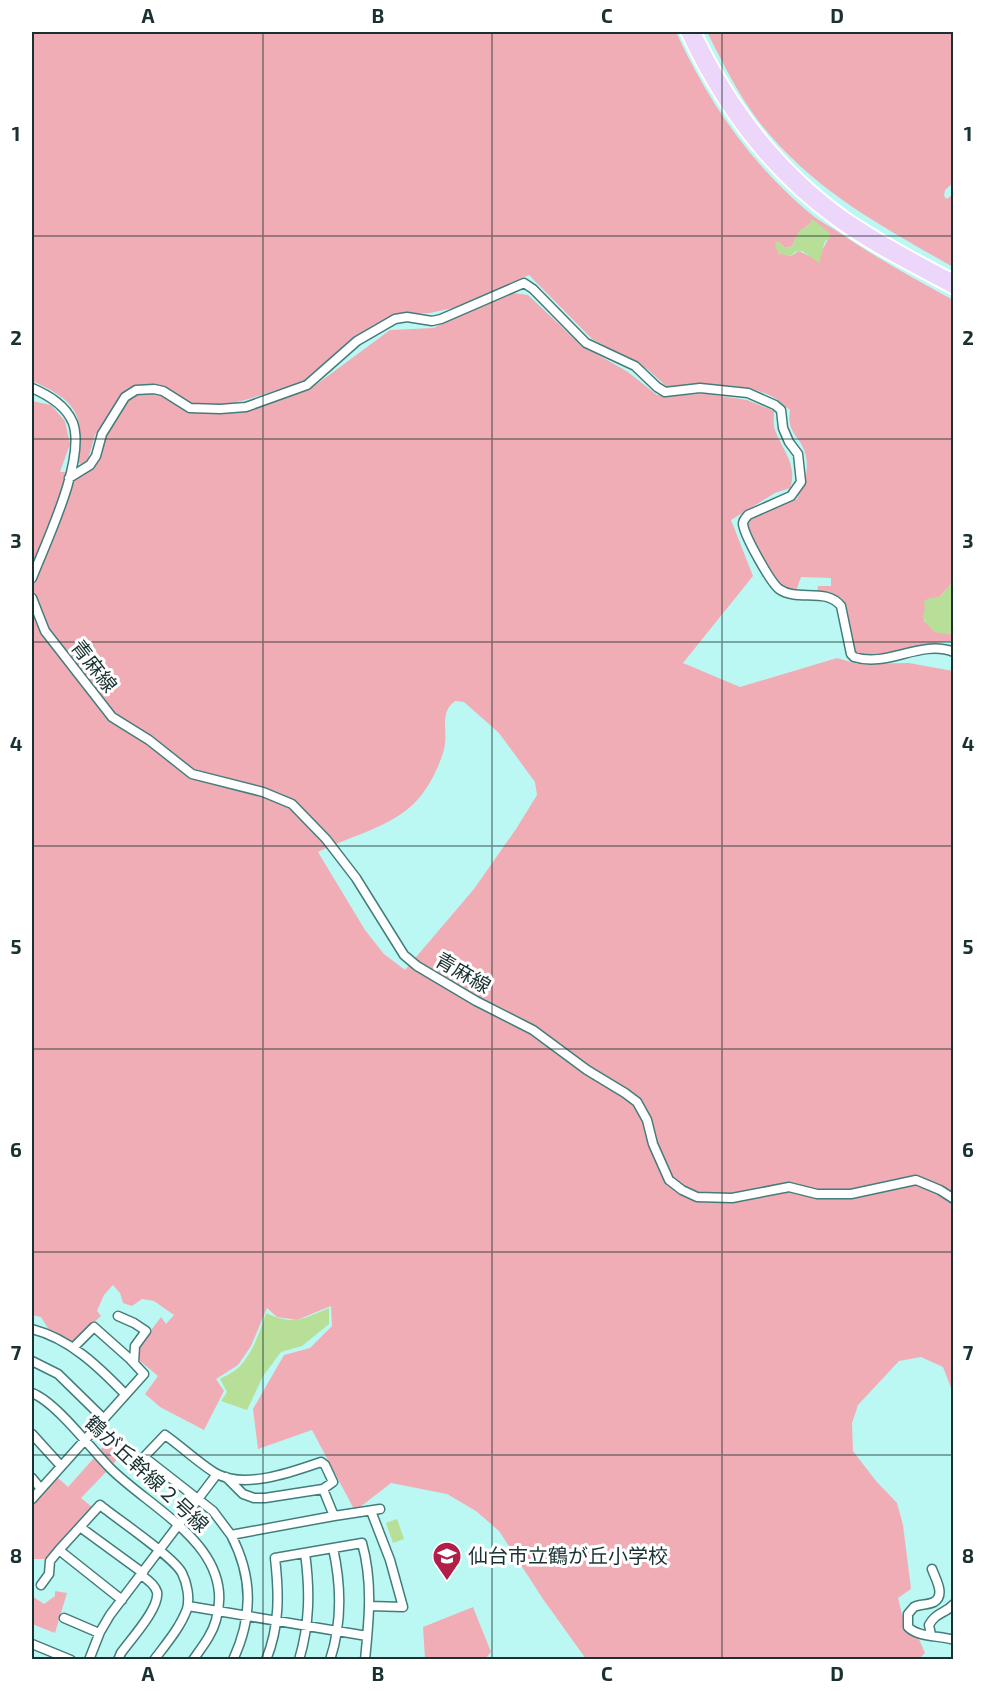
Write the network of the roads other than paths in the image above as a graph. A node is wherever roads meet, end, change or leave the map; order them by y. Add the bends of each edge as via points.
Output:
1 (686, 32) edge
2 (695, 32) edge
3 (954, 280) edge
4 (954, 289) edge
5 (32, 388) edge
6 (69, 478) junction
7 (32, 578) edge
8 (32, 598) edge
9 (954, 652) edge
10 (954, 1199) edge
11 (118, 1316) dead end
12 (32, 1329) edge
13 (74, 1347) junction
14 (32, 1361) edge
15 (134, 1364) junction
16 (32, 1393) edge
17 (125, 1394) junction
18 (104, 1419) junction
19 (32, 1434) edge
20 (85, 1441) junction
21 (62, 1466) junction
22 (221, 1476) junction
23 (32, 1478) edge
24 (41, 1489) junction
25 (323, 1489) junction
26 (199, 1498) junction
27 (32, 1499) edge
28 (334, 1516) junction
29 (178, 1526) junction
30 (80, 1527) junction
31 (231, 1535) junction
32 (333, 1548) junction
33 (59, 1550) junction
34 (159, 1551) junction
35 (305, 1553) junction
36 (932, 1569) dead end
37 (142, 1574) junction
38 (41, 1585) dead end
39 (122, 1600) junction
40 (954, 1604) edge
41 (188, 1606) junction
42 (370, 1606) junction
43 (218, 1611) junction
44 (248, 1616) junction
45 (63, 1618) dead end
46 (277, 1622) junction
47 (308, 1626) junction
48 (337, 1631) junction
49 (99, 1633) junction
50 (931, 1635) junction
51 (367, 1636) junction
52 (954, 1640) edge
53 (32, 1644) edge
54 (71, 1659) edge
55 (88, 1659) edge
56 (118, 1659) edge
57 (154, 1659) edge
58 (193, 1659) edge
59 (233, 1659) edge
60 (266, 1659) edge
61 (299, 1659) edge
62 (330, 1659) edge
63 (365, 1659) edge

1 - 4 main road via 734,118 785,178 840,223
2 - 3 main road via 739,111 814,193 891,246
5 - 6 street via 57,402 73,423 76,451
6 - 7 street
6 - 9 street via 90,465 102,434 125,397 136,390 163,391 190,408 246,407 307,385 357,341 394,320 441,319 524,283 586,343 634,366 665,392 700,388 748,393 776,405 781,410 789,442 798,454 801,482 791,496 745,518 743,527 760,563 779,589 824,596 839,603 854,657 882,660 935,648
8 - 10 street, 青麻線 via 45,631 112,717 192,774 263,792 292,804 356,878 404,955 466,995 533,1030 637,1102 669,1180 682,1190 697,1197 732,1198 789,1187 816,1194 851,1194 916,1180
11 - 15 street via 146,1331 135,1346
12 - 13 street
13 - 15 street via 94,1327
13 - 17 street
14 - 18 street via 58,1374
15 - 17 street via 144,1374
16 - 20 street, 鶴が丘幹線２号線 via 51,1405
17 - 18 street
18 - 20 street
19 - 21 street
20 - 21 street
20 - 29 street, 鶴が丘幹線２号線 via 117,1475
21 - 24 street
22 - 25 street via 254,1498
22 - 25 street via 254,1480 321,1462 333,1482
22 - 26 street
22 - 26 street via 165,1435 144,1457
23 - 24 street
24 - 27 street
25 - 28 street
26 - 29 street
26 - 31 street
28 - 31 street
28 - 42 street via 376,1510 403,1607
29 - 34 street
29 - 43 street, 鶴が丘幹線２号線 via 201,1547 213,1567 219,1591
30 - 33 street
30 - 34 street via 99,1505
30 - 37 street
31 - 44 street via 247,1575
32 - 35 street
32 - 42 street via 362,1543
32 - 48 street via 339,1584
33 - 38 street
33 - 39 street
34 - 37 street
34 - 41 street via 182,1571
35 - 46 street via 275,1558
35 - 47 street
36 - 50 street via 940,1589 938,1598 933,1603 914,1606 908,1614 908,1627 914,1633
37 - 39 street
37 - 56 street via 157,1591 157,1604
39 - 49 street
40 - 50 street via 934,1615 929,1625
41 - 43 street
41 - 57 street
42 - 51 street
43 - 44 street
43 - 58 street, 鶴が丘幹線２号線 via 208,1638
44 - 46 street
44 - 59 street
45 - 49 street
46 - 47 street
46 - 60 street
47 - 48 street
47 - 61 street
48 - 51 street
48 - 62 street
49 - 55 street
50 - 52 street
51 - 63 street
53 - 54 street

